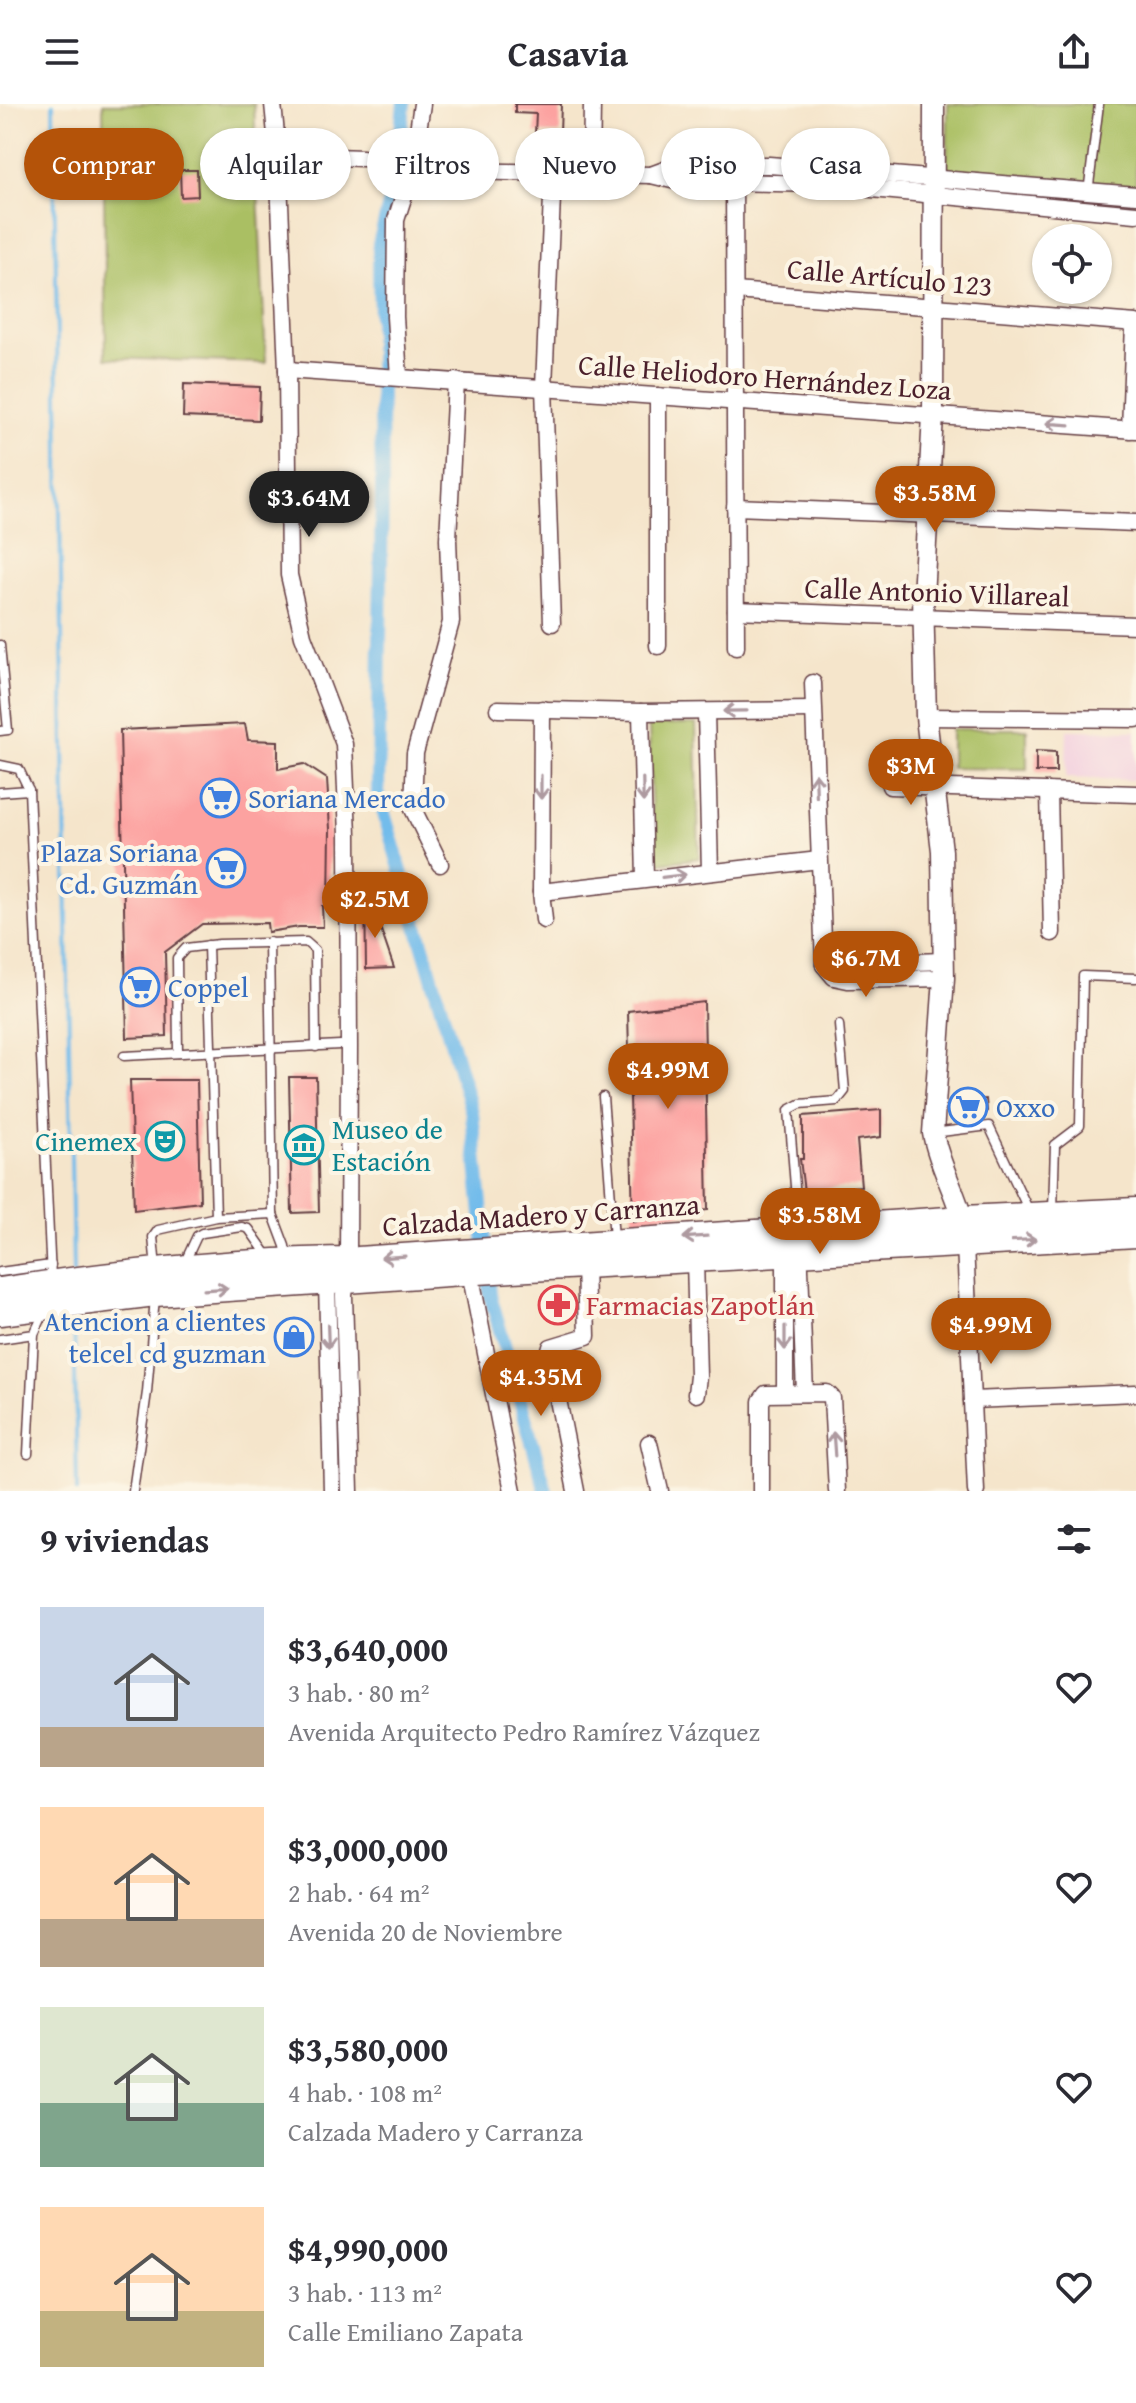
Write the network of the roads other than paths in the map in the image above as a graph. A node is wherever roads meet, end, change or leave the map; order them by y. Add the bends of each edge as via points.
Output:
1 (273, 104) edge
2 (422, 104) edge
3 (592, 104) edge
4 (934, 104) edge
5 (1099, 104) edge
6 (275, 128) edge
7 (418, 128) edge
8 (592, 128) edge
9 (351, 158) edge
10 (363, 158) dead end
11 (765, 178) edge
12 (935, 186) junction
13 (1088, 191) junction
14 (1136, 195) edge
15 (280, 200) edge
16 (402, 200) edge
17 (552, 200) edge
18 (734, 200) edge
19 (1086, 210) junction
20 (1136, 214) edge
21 (735, 291) junction
22 (934, 307) junction
23 (1135, 323) edge
24 (287, 370) junction
25 (395, 377) junction
26 (456, 381) junction
27 (544, 387) junction
28 (658, 396) junction
29 (735, 401) junction
30 (933, 415) junction
31 (1133, 430) edge
32 (735, 507) junction
33 (928, 514) junction
34 (1136, 523) edge
35 (736, 610) junction
36 (924, 617) junction
37 (552, 623) dead end
38 (1136, 625) edge
39 (0, 645) edge
40 (658, 646) dead end
41 (736, 647) dead end
42 (813, 683) dead end
43 (332, 709) junction
44 (498, 709) dead end
45 (542, 709) junction
46 (813, 710) junction
47 (641, 712) junction
48 (706, 712) junction
49 (926, 717) junction
50 (1136, 719) edge
51 (4, 731) edge
52 (0, 765) edge
53 (890, 786) dead end
54 (933, 787) junction
55 (29, 790) junction
56 (1049, 791) junction
57 (0, 792) edge
58 (1136, 794) edge
59 (819, 860) junction
60 (440, 864) dead end
61 (710, 871) junction
62 (645, 879) junction
63 (541, 892) junction
64 (544, 920) dead end
65 (1052, 933) dead end
66 (269, 942) junction
67 (208, 945) junction
68 (944, 970) junction
69 (1136, 978) edge
70 (839, 1025) dead end
71 (340, 1045) junction
72 (316, 1047) junction
73 (271, 1049) junction
74 (211, 1052) junction
75 (178, 1053) junction
76 (124, 1056) dead end
77 (603, 1097) dead end
78 (933, 1133) junction
79 (1136, 1211) edge
80 (273, 1214) junction
81 (1042, 1215) junction
82 (216, 1217) junction
83 (964, 1231) junction
84 (1136, 1234) edge
85 (614, 1242) junction
86 (792, 1242) junction
87 (661, 1250) junction
88 (537, 1258) junction
89 (695, 1259) junction
90 (483, 1263) junction
91 (585, 1265) junction
92 (183, 1266) junction
93 (283, 1268) junction
94 (339, 1271) junction
95 (0, 1272) edge
96 (156, 1281) junction
97 (53, 1288) junction
98 (0, 1291) edge
99 (0, 1312) edge
100 (34, 1334) junction
101 (0, 1339) edge
102 (785, 1393) junction
103 (805, 1393) junction
104 (1136, 1393) edge
105 (696, 1394) dead end
106 (972, 1400) junction
107 (649, 1443) dead end
108 (28, 1454) dead end
109 (332, 1488) edge
110 (350, 1488) edge
111 (133, 1491) edge
112 (513, 1491) edge
113 (576, 1491) edge
114 (660, 1491) edge
115 (761, 1491) edge
116 (837, 1491) edge
117 (976, 1491) edge

1 - 6 street
2 - 7 street
3 - 8 street
4 - 12 street
5 - 13 lane
9 - 10 street
11 - 12 street
12 - 13 street
12 - 19 street
12 - 22 street
13 - 14 street
13 - 19 lane
15 - 24 street
16 - 25 street via 396,220
17 - 27 street
18 - 21 street
19 - 20 street
21 - 22 street, Calle Artículo 123
21 - 29 street
22 - 23 street, Calle Artículo 123
22 - 30 street
23 - 31 street
24 - 25 street, Calle Heliodoro Hernández Loza
24 - 43 street via 289,575 303,636
25 - 26 street, Calle Heliodoro Hernández Loza
26 - 27 street, Calle Heliodoro Hernández Loza
26 - 60 street via 448,539 451,622 415,753 413,809
27 - 28 street, Calle Heliodoro Hernández Loza
27 - 37 street
28 - 29 street, Calle Heliodoro Hernández Loza
28 - 40 street
29 - 30 street, Calle Heliodoro Hernández Loza
29 - 32 street
31 -> 30 street, Calle Heliodoro Hernández Loza
30 - 33 street
32 - 33 street
32 - 35 street
33 - 34 street
33 - 36 street
35 - 36 street, Calle Antonio Villareal
35 - 41 street
36 - 38 street, Calle Antonio Villareal
36 - 49 street
39 - 51 lane
42 - 46 street
43 - 71 street
43 - 94 street via 344,744 348,834
44 - 45 street
45 - 47 street
45 -> 63 street
46 -> 48 street
59 -> 46 street
47 - 48 street
47 -> 62 street
48 - 61 street
49 - 50 street
49 - 54 street
52 - 55 lane via 19,769
53 - 54 street
54 - 56 street
54 - 68 street via 942,851
55 - 57 lane
55 - 97 lane
56 - 58 street
56 - 65 street
59 - 61 street
59 - 68 street via 829,971 848,980
62 -> 61 street
62 - 63 street
63 - 64 street
66 - 67 lane
66 - 72 lane via 306,942 315,950
66 - 73 lane
67 - 74 lane
67 - 75 lane via 186,948 177,958
68 - 78 street
69 - 81 lane via 1083,976 1080,1126 1055,1145
70 - 86 lane via 845,1091 837,1101 789,1110
71 - 72 lane
71 - 94 street
72 - 73 lane
73 - 74 lane
73 - 80 lane
74 - 75 lane
74 - 82 lane
75 - 76 lane
77 - 85 lane
78 - 81 lane via 989,1126
78 - 83 street
79 - 81 main road, Calzada Madero y Carranza
80 - 82 lane
80 - 93 lane via 285,1246
81 - 83 main road, Calzada Madero y Carranza
82 - 96 lane via 158,1230 153,1237
83 -> 84 main road, Calzada Madero y Carranza
83 - 86 main road, Calzada Madero y Carranza
83 - 106 street
85 - 87 main road, Calzada Madero y Carranza
85 - 88 main road, Calzada Madero y Carranza
86 -> 87 main road, Calzada Madero y Carranza
86 - 89 main road, Calzada Madero y Carranza
86 -> 102 street
86 - 103 street
87 - 89 main road, Calzada Madero y Carranza
87 - 91 main road, Calzada Madero y Carranza
88 - 90 main road, Calzada Madero y Carranza
88 - 91 main road, Calzada Madero y Carranza
89 - 105 street
90 - 94 main road, Calzada Madero y Carranza
90 - 112 street
91 - 113 street via 587,1336 551,1347 549,1354
92 - 93 main road, Calzada Madero y Carranza
92 - 93 lane via 197,1236 242,1227 254,1233
92 - 96 main road, Calzada Madero y Carranza
93 - 94 main road, Calzada Madero y Carranza
96 -> 93 main road, Calzada Madero y Carranza
94 -> 109 street
94 - 110 street
95 - 97 lane
96 - 97 main road, Calzada Madero y Carranza
96 - 111 lane
97 - 98 main road, Calzada Madero y Carranza
97 - 99 main road, Calzada Madero y Carranza
97 - 100 lane
100 - 101 lane
100 - 108 lane
102 - 103 street
102 - 115 street via 766,1394 761,1401
116 -> 103 street via 832,1398 827,1393
104 - 106 street
106 - 117 street
107 - 114 street
109 - 110 street

